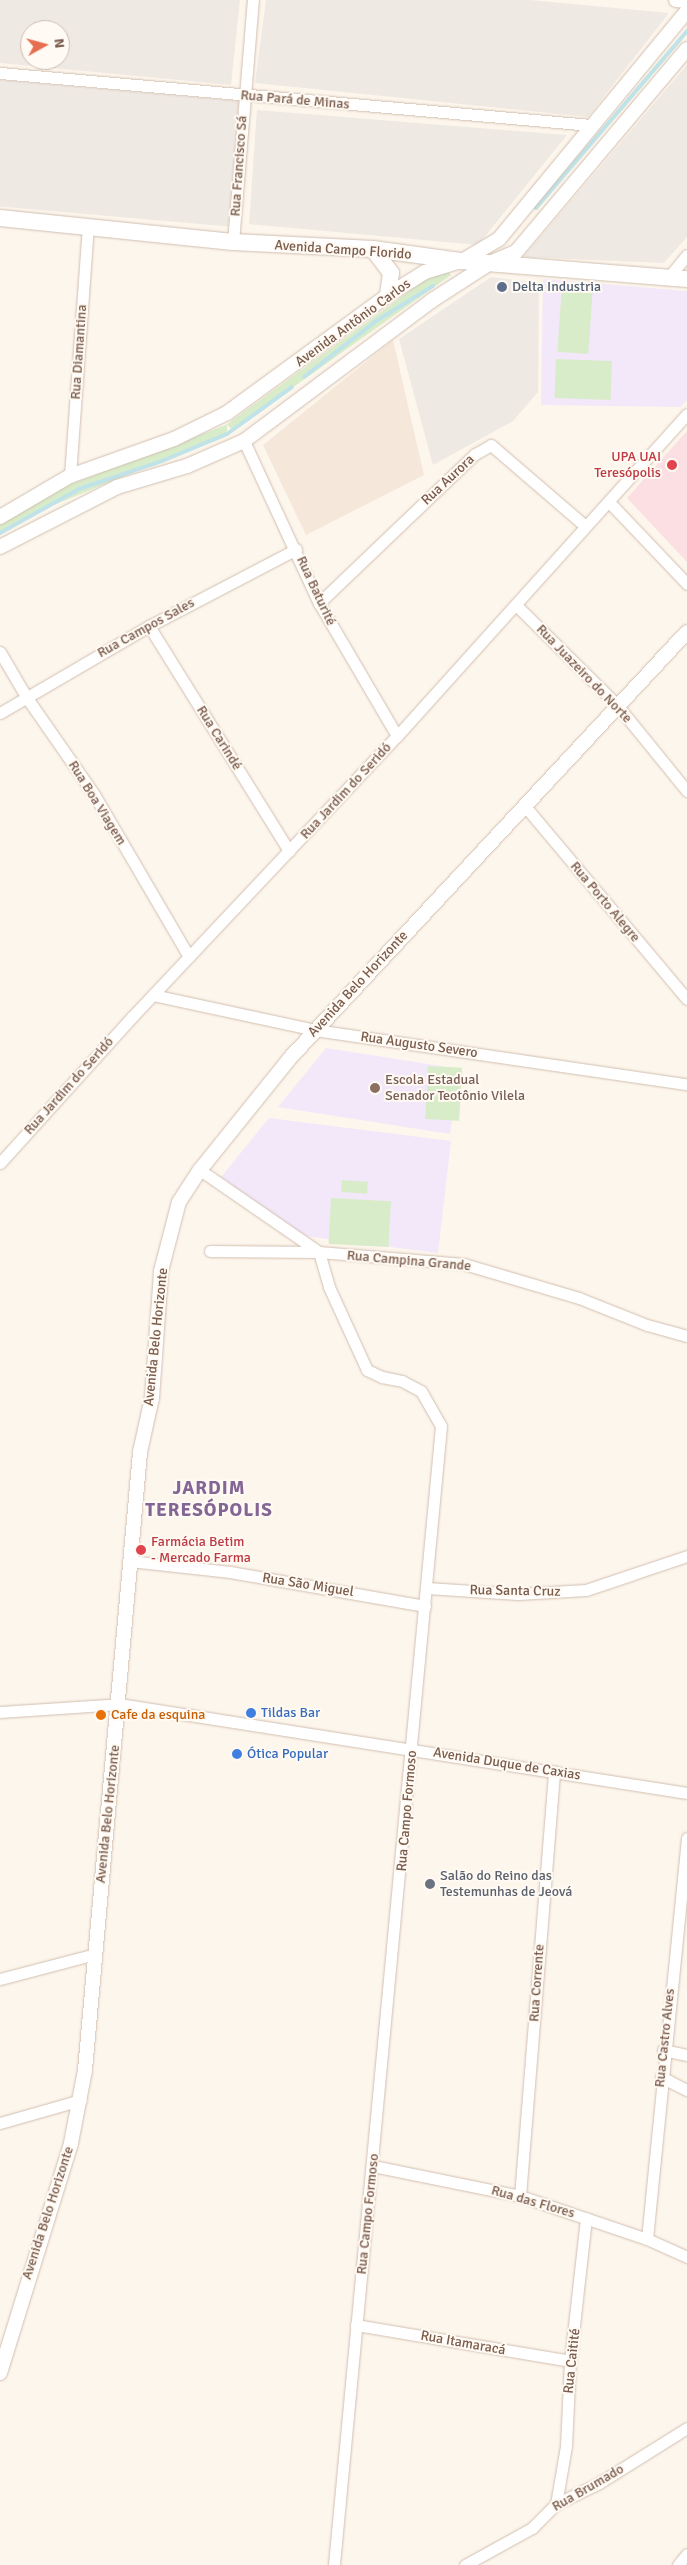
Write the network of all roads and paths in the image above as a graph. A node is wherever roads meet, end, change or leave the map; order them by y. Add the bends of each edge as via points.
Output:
1 (252, 0) edge
2 (676, 0) edge
3 (687, 1) edge
4 (687, 11) edge
5 (687, 49) edge
6 (0, 73) edge
7 (245, 96) junction
8 (591, 125) junction
9 (0, 218) edge
10 (88, 228) junction
11 (233, 242) junction
12 (373, 249) junction
13 (687, 255) edge
14 (462, 261) junction
15 (490, 263) junction
16 (669, 277) junction
17 (687, 279) edge
18 (388, 295) junction
19 (687, 414) edge
20 (244, 441) junction
21 (70, 476) junction
22 (609, 502) junction
23 (0, 517) edge
24 (584, 525) junction
25 (0, 547) edge
26 (296, 549) junction
27 (687, 584) edge
28 (319, 604) junction
29 (516, 605) junction
30 (149, 626) junction
31 (687, 632) edge
32 (0, 652) edge
33 (27, 698) junction
34 (617, 705) junction
35 (0, 713) edge
36 (397, 736) junction
37 (687, 791) edge
38 (524, 805) junction
39 (289, 851) junction
40 (189, 957) junction
41 (152, 995) junction
42 (687, 999) edge
43 (314, 1030) junction
44 (687, 1084) edge
45 (0, 1163) edge
46 (200, 1170) junction
47 (210, 1251) dead end
48 (319, 1252) junction
49 (687, 1336) edge
50 (687, 1556) edge
51 (130, 1561) junction
52 (427, 1588) junction
53 (425, 1606) junction
54 (119, 1704) junction
55 (0, 1712) edge
56 (412, 1748) junction
57 (554, 1771) junction
58 (687, 1793) edge
59 (687, 1838) edge
60 (682, 1933) edge
61 (95, 1954) junction
62 (0, 1978) edge
63 (663, 2050) junction
64 (687, 2055) edge
65 (661, 2077) junction
66 (687, 2090) edge
67 (81, 2100) junction
68 (0, 2123) edge
69 (373, 2166) junction
70 (520, 2196) junction
71 (586, 2218) junction
72 (647, 2239) junction
73 (687, 2257) edge
74 (356, 2325) junction
75 (570, 2361) junction
76 (0, 2373) edge
77 (687, 2428) edge
78 (556, 2504) junction
79 (687, 2554) edge
80 (334, 2565) edge
81 (465, 2565) edge
82 (678, 2565) edge

1 - 7 street, Rua Francisco Sá
2 - 3 street
4 - 8 street, Avenida Antônio Carlos
5 - 15 street, Avenida Antônio Carlos via 516,252
6 - 7 street, Rua Pará de Minas
7 - 8 street, Rua Pará de Minas
7 - 11 street, Rua Francisco Sá
8 - 14 street, Avenida Antônio Carlos via 499,239
9 - 10 main road, Avenida Campo Florido
10 - 11 main road, Avenida Campo Florido
10 - 21 street, Rua Diamantina
11 - 12 main road, Avenida Campo Florido
12 - 14 main road, Avenida Campo Florido
12 - 18 main road via 391,273
13 - 16 street
14 - 15 main road, Avenida Campo Florido
14 - 18 street, Avenida Antônio Carlos via 425,272
15 - 16 main road, Avenida Campo Florido
15 - 20 street, Avenida Antônio Carlos via 431,301
16 - 17 main road, Avenida Campo Florido
18 - 21 street, Avenida Antônio Carlos via 227,413 174,439
19 - 22 street, Rua Jardim do Seridó
20 - 25 street, Avenida Antônio Carlos via 187,466 118,488
20 - 26 street, Rua Baturité
21 - 23 street, Avenida Antônio Carlos
22 - 24 street, Rua Jardim do Seridó
22 - 27 street
24 - 28 street, Rua Aurora via 491,445 475,454
24 - 29 street, Rua Jardim do Seridó
26 - 28 street, Rua Baturité
26 - 30 street, Rua Campos Sales
28 - 36 street, Rua Baturité
29 - 34 street, Rua Juazeiro do Norte
29 - 36 street, Rua Jardim do Seridó
30 - 33 street, Rua Campos Sales
30 - 39 street, Rua Carindé
31 - 34 street, Avenida Belo Horizonte
32 - 33 street, Rua Boa Viagem
33 - 35 street, Rua Campos Sales
33 - 40 street, Rua Boa Viagem via 95,796
34 - 37 street, Rua Juazeiro do Norte
34 - 38 street, Avenida Belo Horizonte
36 - 39 street, Rua Jardim do Seridó
38 - 42 street, Rua Porto Alegre
38 - 43 street, Avenida Belo Horizonte
39 - 40 street, Rua Jardim do Seridó
40 - 41 street, Rua Jardim do Seridó
41 - 43 street, Rua Augusto Severo
41 - 45 street, Rua Jardim do Seridó
43 - 44 street, Rua Augusto Severo
43 - 46 street, Avenida Belo Horizonte
46 - 48 street
46 - 51 street, Avenida Belo Horizonte via 179,1202 161,1271 152,1398 140,1452
47 - 48 street, Rua Campina Grande
48 - 49 street, Rua Campina Grande via 464,1264 579,1298 647,1325
48 - 52 street, Rua Campo Formoso via 329,1287 367,1370 421,1391 441,1426
50 - 52 street, Rua Santa Cruz via 586,1590 518,1594
51 - 53 street, Rua São Miguel via 230,1572
51 - 54 street, Avenida Belo Horizonte
52 - 53 street, Rua Campo Formoso
53 - 56 street, Rua Campo Formoso
54 - 55 street, Avenida Duque de Caxias
54 - 56 street, Avenida Duque de Caxias
54 - 61 street, Avenida Belo Horizonte
56 - 57 street, Avenida Duque de Caxias
56 - 69 street, Rua Campo Formoso
57 - 58 street, Avenida Duque de Caxias
57 - 70 street, Rua Corrente
59 - 60 street, Rua Castro Alves
60 - 63 street, Rua Castro Alves
61 - 62 street
61 - 67 street, Avenida Belo Horizonte
63 - 64 street
63 - 65 street, Rua Castro Alves
65 - 66 street
65 - 72 street, Rua Castro Alves
67 - 68 street
67 - 76 street, Avenida Belo Horizonte via 71,2143
69 - 70 street, Rua das Flores
69 - 74 street, Rua Campo Formoso
70 - 71 street, Rua das Flores
71 - 72 street, Rua das Flores
71 - 75 street, Rua Caitité
72 - 73 street, Rua das Flores
74 - 75 street, Rua Itamaracá
74 - 80 street, Rua Campo Formoso
75 - 78 street, Rua Caitité via 566,2446
77 - 78 street, Rua Brumado via 599,2483
78 - 81 street, Rua Brumado via 532,2528
79 - 82 street

